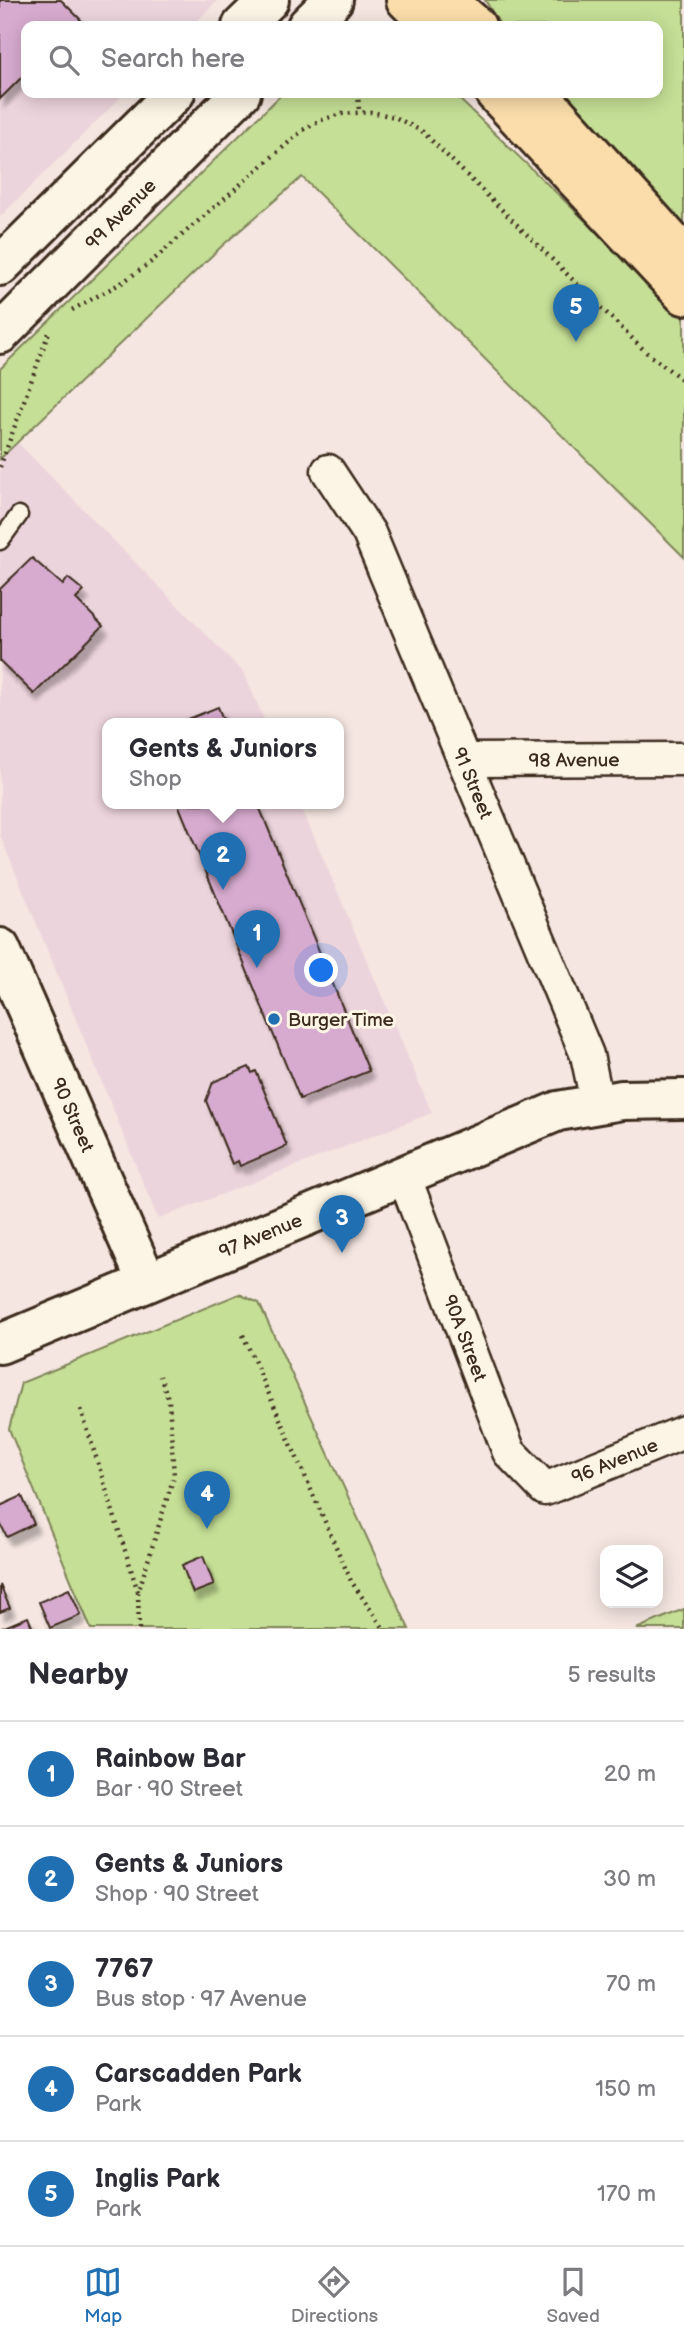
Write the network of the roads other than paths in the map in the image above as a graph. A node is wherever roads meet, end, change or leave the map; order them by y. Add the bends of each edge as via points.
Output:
1 (269, 0) edge
2 (333, 0) edge
3 (406, 0) edge
4 (447, 0) edge
5 (477, 0) edge
6 (247, 21) edge
7 (312, 21) edge
8 (427, 21) edge
9 (470, 21) edge
10 (484, 21) edge
11 (170, 98) edge
12 (236, 98) edge
13 (500, 98) edge
14 (543, 98) edge
15 (684, 255) edge
16 (0, 266) edge
17 (684, 295) edge
18 (0, 334) edge
19 (328, 471) dead end
20 (19, 515) dead end
21 (0, 540) edge
22 (684, 759) edge
23 (466, 760) junction
24 (0, 948) edge
25 (684, 1099) edge
26 (597, 1102) junction
27 (404, 1176) junction
28 (147, 1282) junction
29 (0, 1343) edge
30 (684, 1432) edge
31 (545, 1489) joint

1 - 6 street
2 - 7 street
3 - 8 main road
4 - 9 main road
5 - 10 main road
11 - 16 street
12 - 18 street, 99 Avenue
13 - 17 main road
14 - 15 main road
19 - 23 street, 91 Street via 369,533
20 - 21 lane
22 - 23 street, 98 Avenue
23 - 26 street, 91 Street via 587,1055
24 - 28 street, 90 Street
25 - 26 street, 97 Avenue
26 - 27 street, 97 Avenue via 558,1111
27 - 28 street, 97 Avenue
27 - 31 street, 90A Street via 509,1452
28 - 29 street, 97 Avenue
30 - 31 street, 96 Avenue

